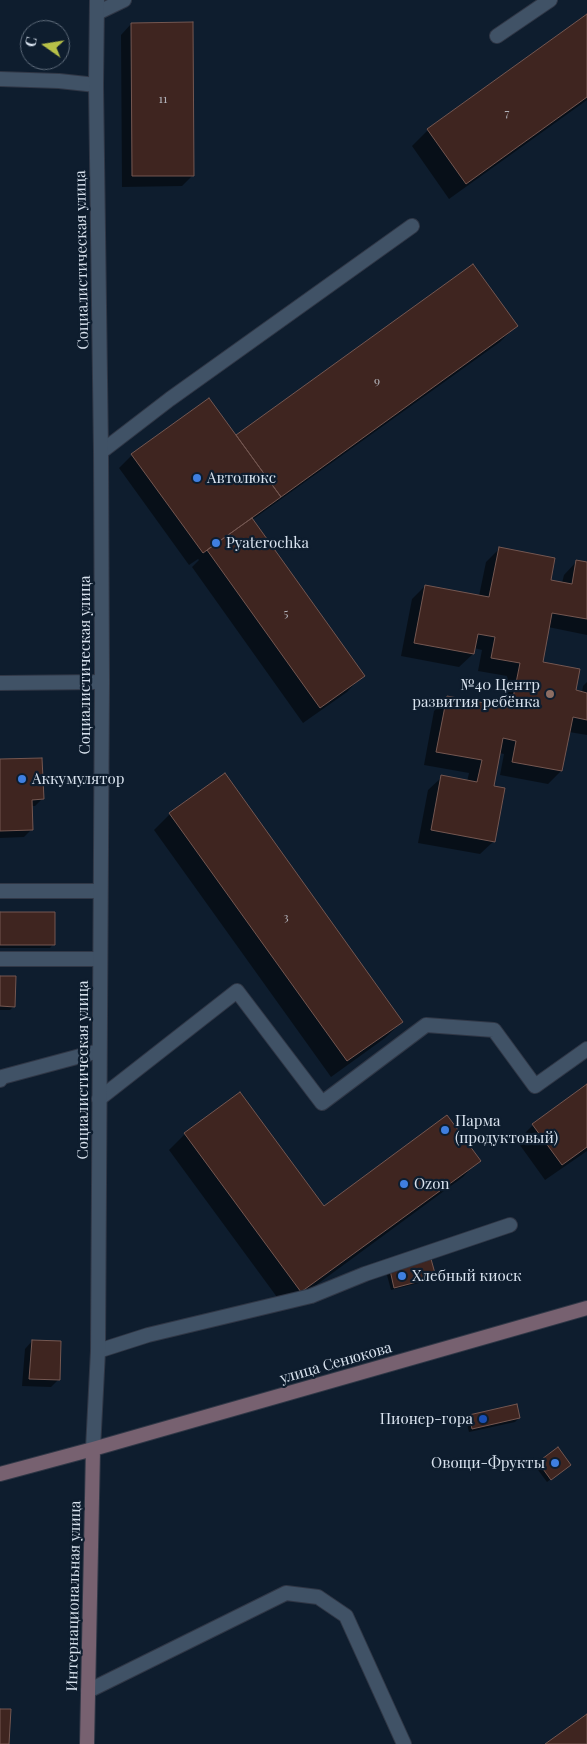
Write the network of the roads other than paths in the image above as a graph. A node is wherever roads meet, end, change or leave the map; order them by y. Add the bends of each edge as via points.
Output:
1 (124, 0) edge
2 (550, 0) edge
3 (97, 7) edge
4 (497, 36) dead end
5 (0, 79) edge
6 (96, 85) junction
7 (412, 226) dead end
8 (101, 452) junction
9 (102, 682) junction
10 (0, 683) edge
11 (100, 890) junction
12 (0, 891) edge
13 (0, 959) edge
14 (100, 959) junction
15 (587, 1049) edge
16 (99, 1051) junction
17 (0, 1080) edge
18 (99, 1099) junction
19 (510, 1225) dead end
20 (587, 1308) edge
21 (98, 1351) junction
22 (93, 1449) junction
23 (0, 1474) edge
24 (88, 1691) junction
25 (87, 1744) edge
26 (404, 1744) edge

1 - 3 street
2 - 4 street
3 - 6 street, Социалистическая улица
5 - 6 street
6 - 8 street, Социалистическая улица
7 - 8 street
8 - 9 street, Социалистическая улица
9 - 10 street
9 - 11 street, Социалистическая улица
11 - 12 street
11 - 14 street, Социалистическая улица
13 - 14 street
14 - 16 street, Социалистическая улица
15 - 18 street via 535,1086 494,1030 426,1026 322,1103 237,991
16 - 17 street
16 - 18 street, Социалистическая улица
18 - 21 street, Социалистическая улица
19 - 21 street via 365,1274 311,1296 148,1335
20 - 22 main road, улица Сенюкова
21 - 22 street, Социалистическая улица
22 - 23 main road, улица Сенюкова
22 - 24 main road, Интернациональная улица
24 - 25 main road, Интернациональная улица
24 - 26 street via 286,1593 318,1597 346,1616

